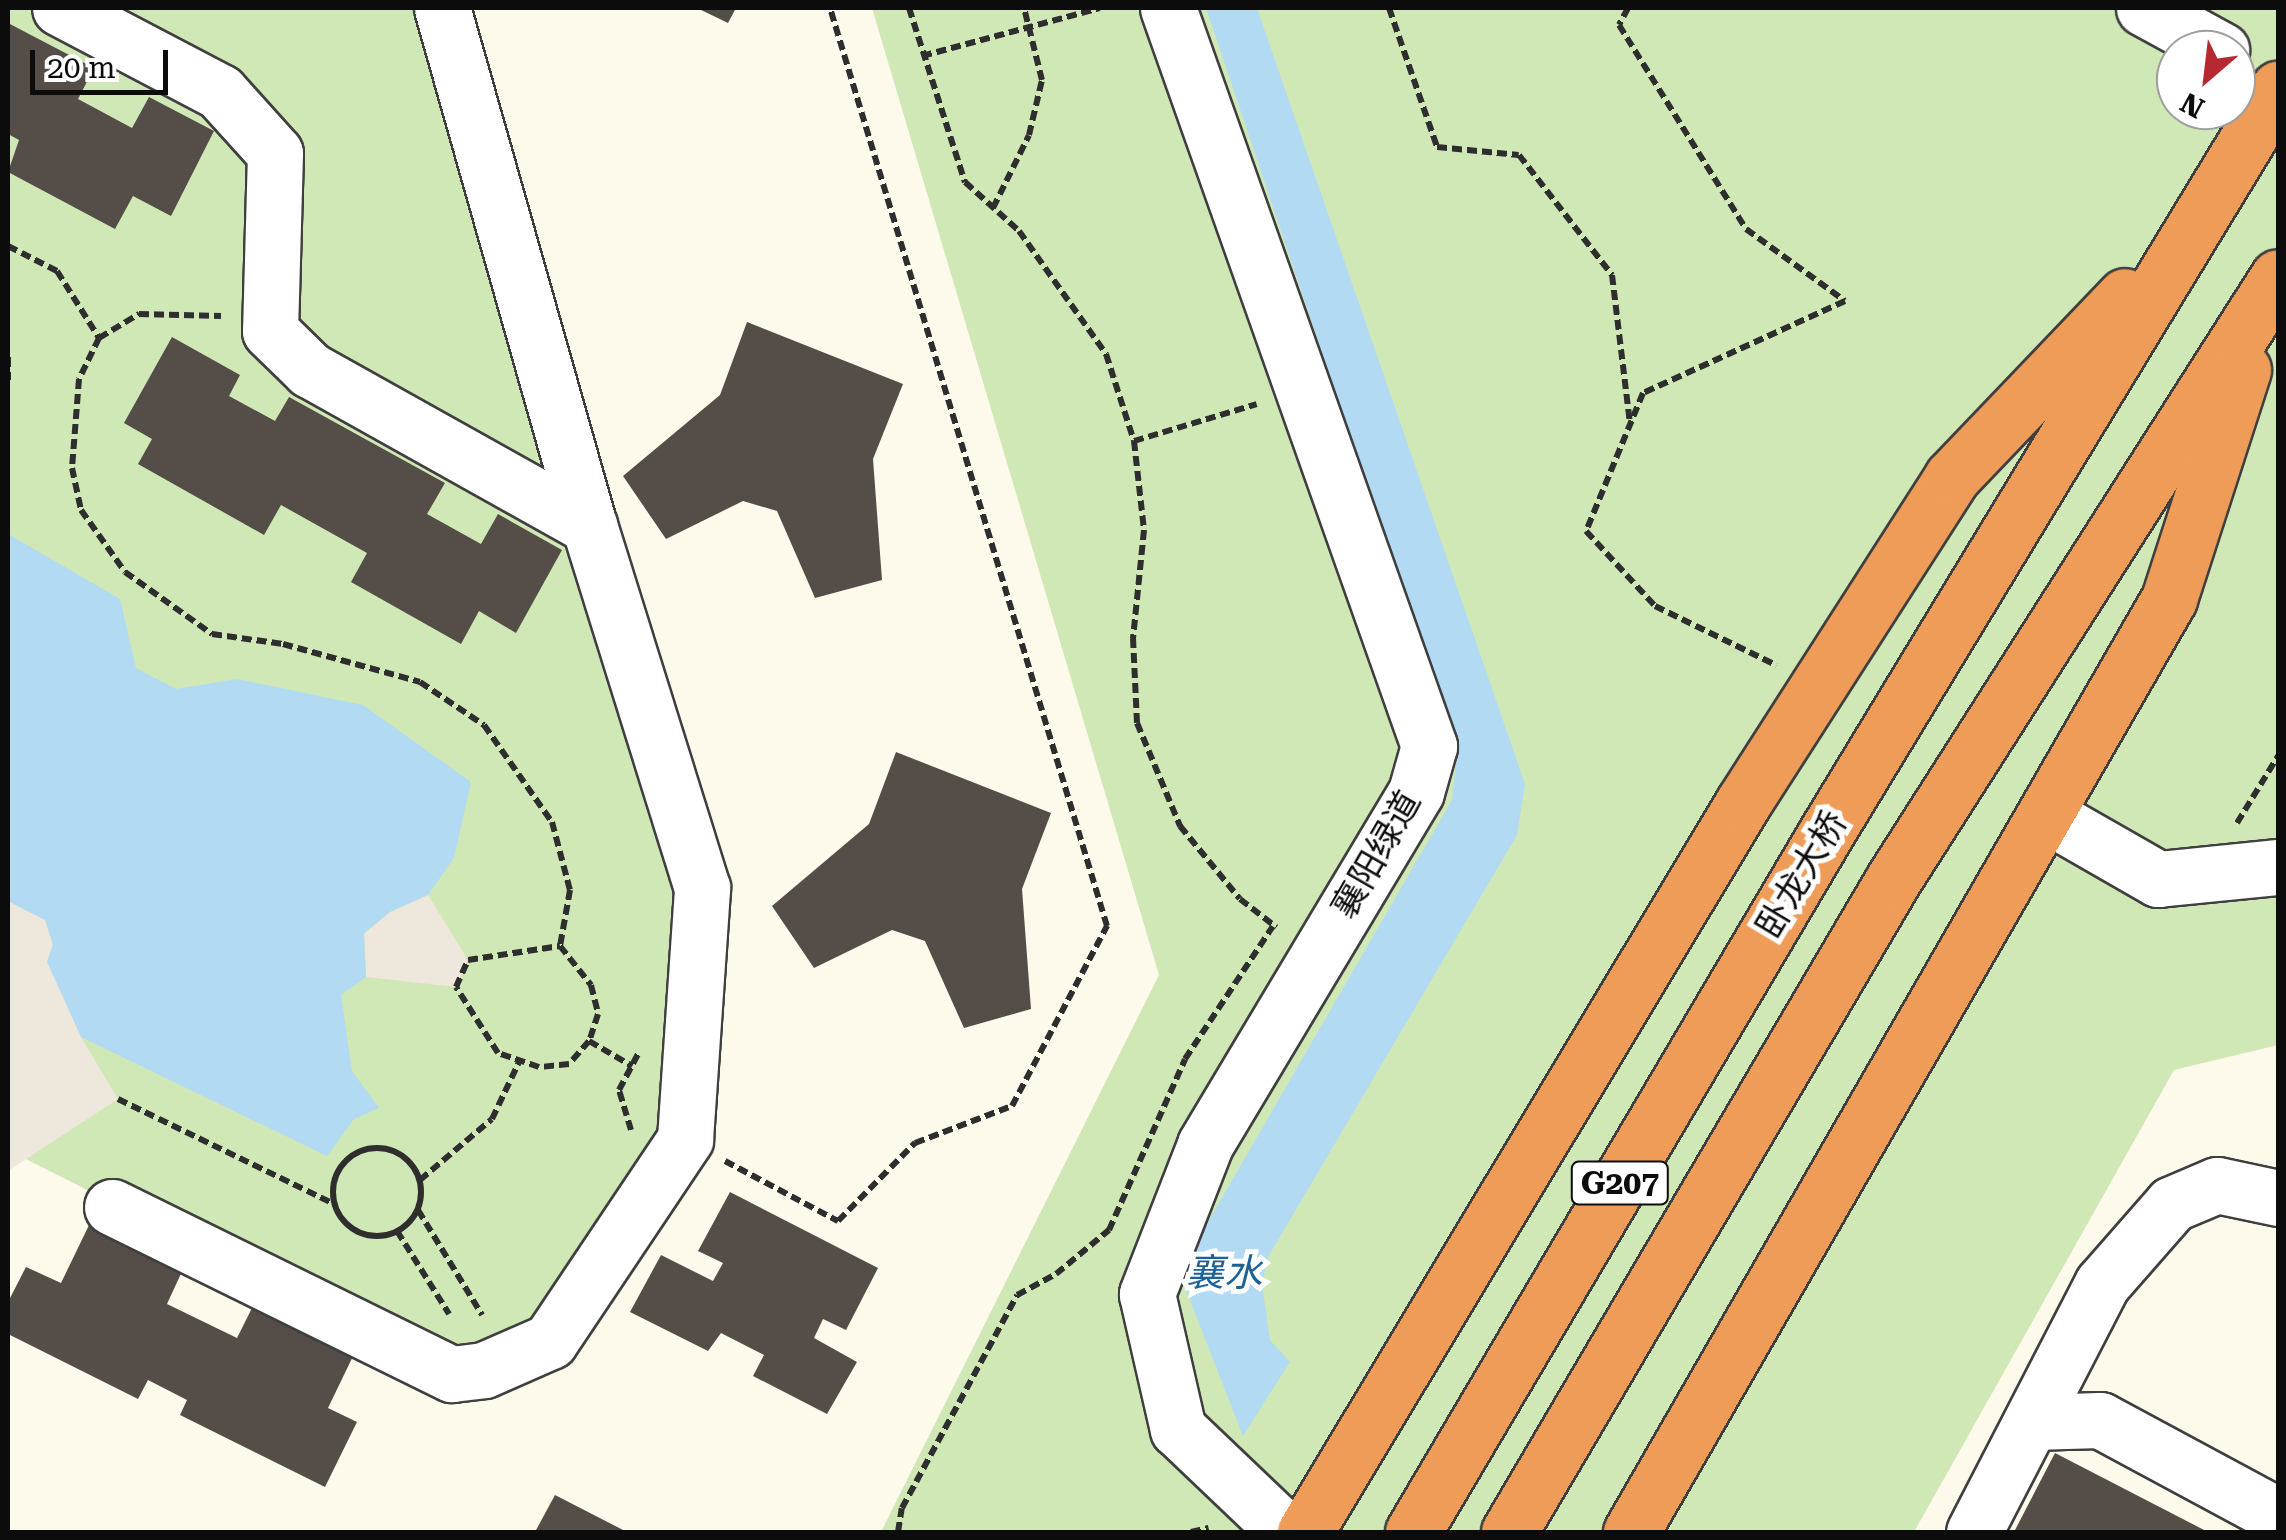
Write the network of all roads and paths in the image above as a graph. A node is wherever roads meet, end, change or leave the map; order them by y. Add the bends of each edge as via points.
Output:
1 (60, 8) edge
2 (442, 8) edge
3 (830, 8) edge
4 (909, 8) edge
5 (1024, 8) edge
6 (1100, 8) edge
7 (1168, 8) edge
8 (1389, 8) edge
9 (1628, 8) edge
10 (2144, 8) edge
11 (1034, 26) junction
12 (2184, 30) edge
13 (922, 56) junction
14 (2256, 69) edge
15 (2278, 81) edge
16 (2278, 89) edge
17 (993, 208) junction
18 (2196, 222) junction
19 (8, 246) edge
20 (2273, 286) edge
21 (270, 331) junction
22 (98, 338) junction
23 (8, 357) edge
24 (8, 380) edge
25 (1303, 390) junction
26 (1630, 424) junction
27 (1134, 441) junction
28 (589, 526) junction
29 (1818, 686) junction
30 (2278, 756) edge
31 (2048, 816) junction
32 (2278, 867) edge
33 (2205, 875) junction
34 (1274, 924) junction
35 (560, 946) junction
36 (1317, 957) junction
37 (589, 1041) junction
38 (520, 1060) junction
39 (632, 1066) dead end
40 (118, 1099) dead end
41 (686, 1140) junction
42 (420, 1180) junction
43 (2278, 1198) edge
44 (336, 1205) junction
45 (112, 1207) dead end
46 (418, 1210) junction
47 (397, 1232) junction
48 (496, 1364) junction
49 (2032, 1422) junction
50 (2278, 1516) edge
51 (898, 1532) edge
52 (1286, 1532) edge
53 (1305, 1532) edge
54 (1413, 1532) edge
55 (1508, 1532) edge
56 (1631, 1532) edge
57 (1974, 1532) edge

1 - 21 street via 220,92 275,153
2 - 28 street
3 - 41 path via 1107,926 1012,1106 915,1143 838,1221
4 - 13 path
5 - 11 path
6 - 11 path
7 - 25 street, 襄阳绿道
8 - 26 path via 1437,147 1519,155 1612,275
9 - 26 path via 1620,25 1746,229 1845,301 1643,393
10 - 12 street
11 - 13 path
11 - 17 path via 1042,80 1029,135
13 - 17 path via 965,182
14 - 15 street
16 - 18 highway, G207
17 - 27 path via 1019,231 1106,354
18 - 29 highway via 1952,476
18 - 54 highway, 卧龙大桥 / G207
19 - 22 path via 56,271
20 - 31 highway via 2169,598
20 - 55 highway, G207 via 1893,880
21 - 22 path via 211,312 139,314
21 - 28 street via 310,370
22 - 35 path via 78,379 72,468 81,510 124,572 212,634 284,644 420,682 484,725 552,822 570,890
23 - 24 path
25 - 27 path
25 - 36 street, 襄阳绿道 via 1429,746 1416,792
26 - 29 path via 1586,530 1656,606
27 - 34 path via 1144,530 1133,638 1137,722 1180,826 1240,899
28 - 41 street via 702,888
29 - 53 highway
30 - 33 path
31 - 33 street via 2158,879
31 - 56 highway
32 - 33 street
34 - 36 path
34 - 51 path via 1185,1059 1110,1230 1056,1274 1017,1295 902,1508
35 - 37 path via 591,984 598,1014
35 - 38 path via 468,960 456,987 498,1052
36 - 52 street, 襄阳绿道 via 1205,1144 1146,1294 1178,1429
37 - 38 path via 569,1064 539,1067
37 - 39 path
38 - 42 path via 492,1119
40 - 44 path
41 - 48 street via 550,1341
42 - 44 path via 404,1157 366,1150 336,1177
42 - 46 path
43 - 49 street via 2218,1185 2172,1204 2102,1284
44 - 47 path via 354,1229
45 - 48 street via 452,1374
46 - 47 path
46 - 48 path
47 - 48 path
49 - 50 street via 2100,1420
49 - 57 street

